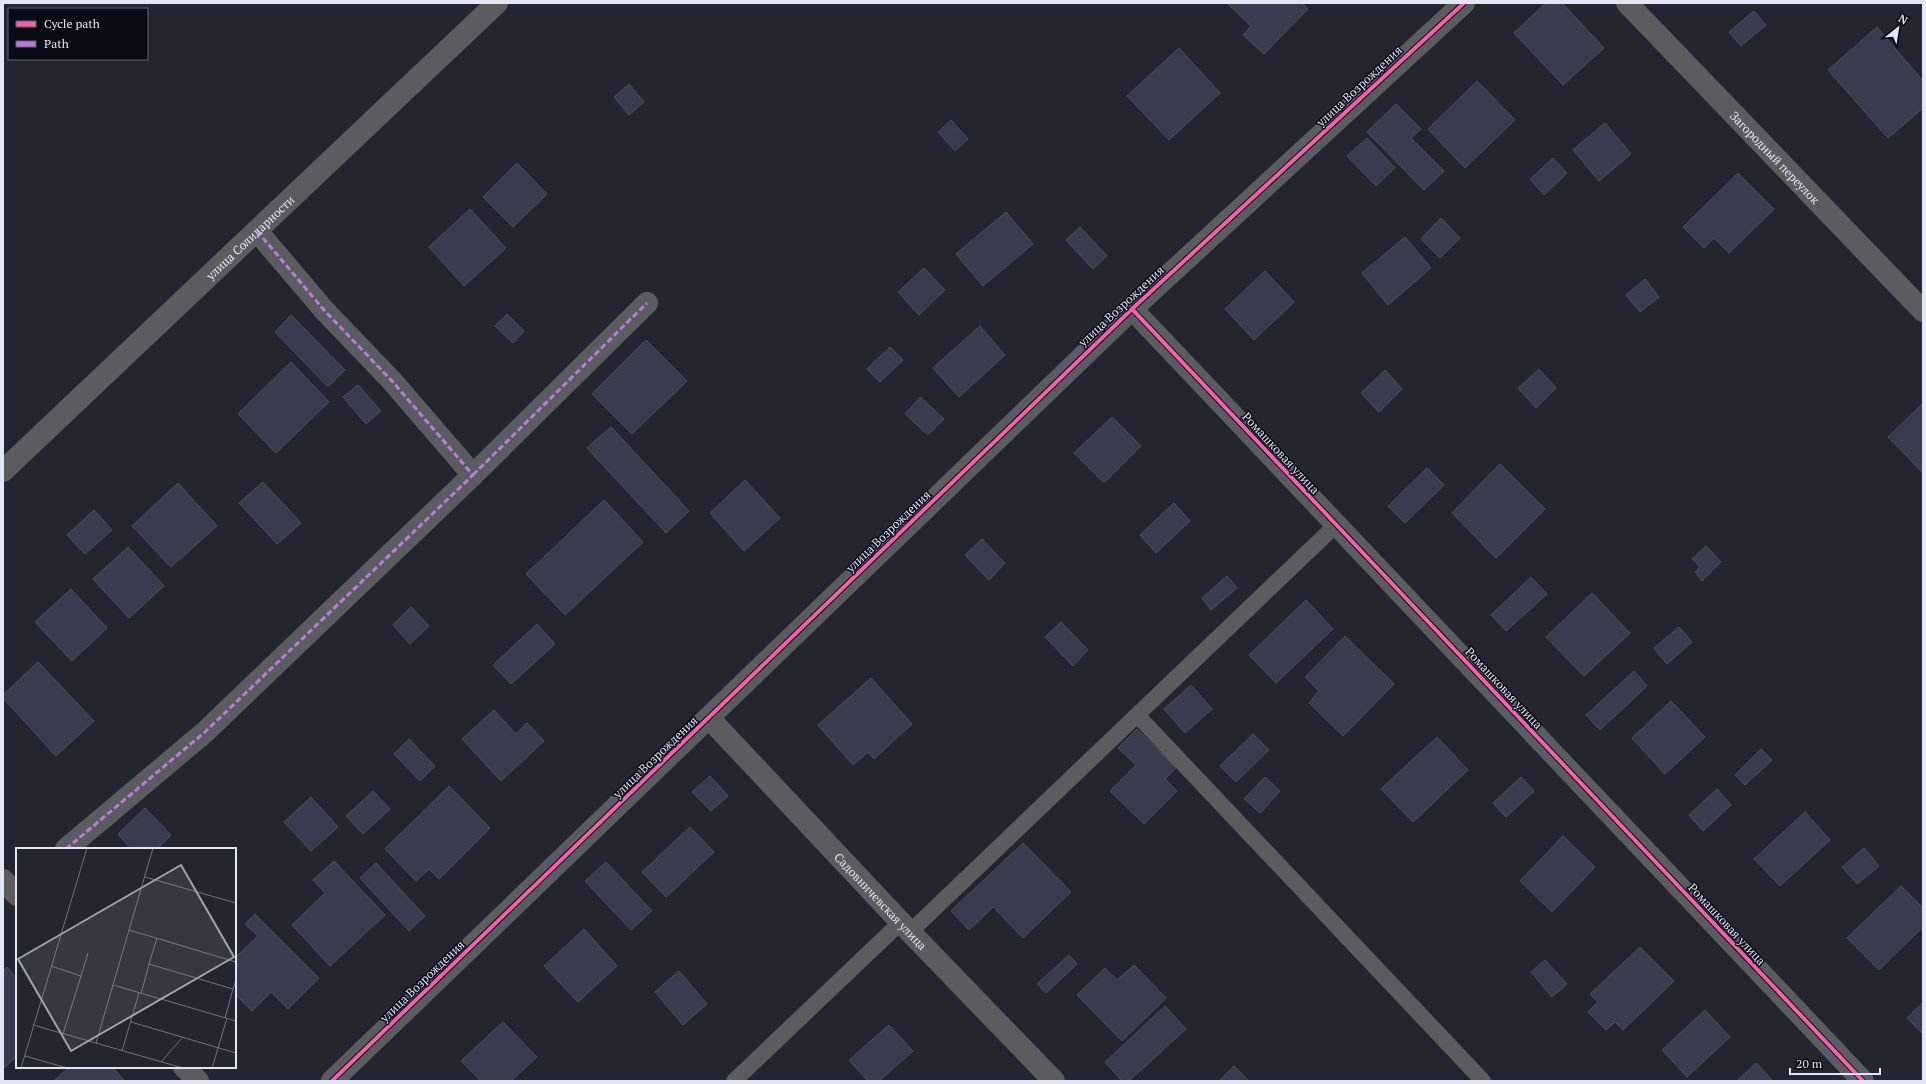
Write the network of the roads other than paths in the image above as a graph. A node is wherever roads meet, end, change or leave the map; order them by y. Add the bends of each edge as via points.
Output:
1 (497, 3) edge
2 (1464, 3) edge
3 (1627, 3) edge
4 (256, 231) junction
5 (647, 303) dead end
6 (1132, 309) junction
7 (1923, 311) edge
8 (3, 471) edge
9 (473, 475) junction
10 (1336, 526) junction
11 (1137, 716) junction
12 (709, 718) junction
13 (67, 848) edge
14 (3, 880) edge
15 (16, 894) edge
16 (906, 927) junction
17 (185, 1068) edge
18 (198, 1081) edge
19 (332, 1081) edge
20 (734, 1081) edge
21 (1054, 1081) edge
22 (1483, 1081) edge
23 (1862, 1081) edge

1 - 4 street, улица Солидарности
2 - 6 street, улица Возрождения
3 - 7 street, Загородный переулок
4 - 8 street, улица Солидарности
4 - 9 street
5 - 9 street
6 - 10 street, Ромашковая улица
6 - 12 street, улица Возрождения
9 - 13 street via 205,732
10 - 11 lane
10 - 23 street, Ромашковая улица
11 - 16 lane
11 - 22 lane
12 - 16 street, Садовничевская улица
12 - 19 street, улица Возрождения
14 - 15 street
16 - 20 lane
16 - 21 street, Садовничевская улица
17 - 18 street

